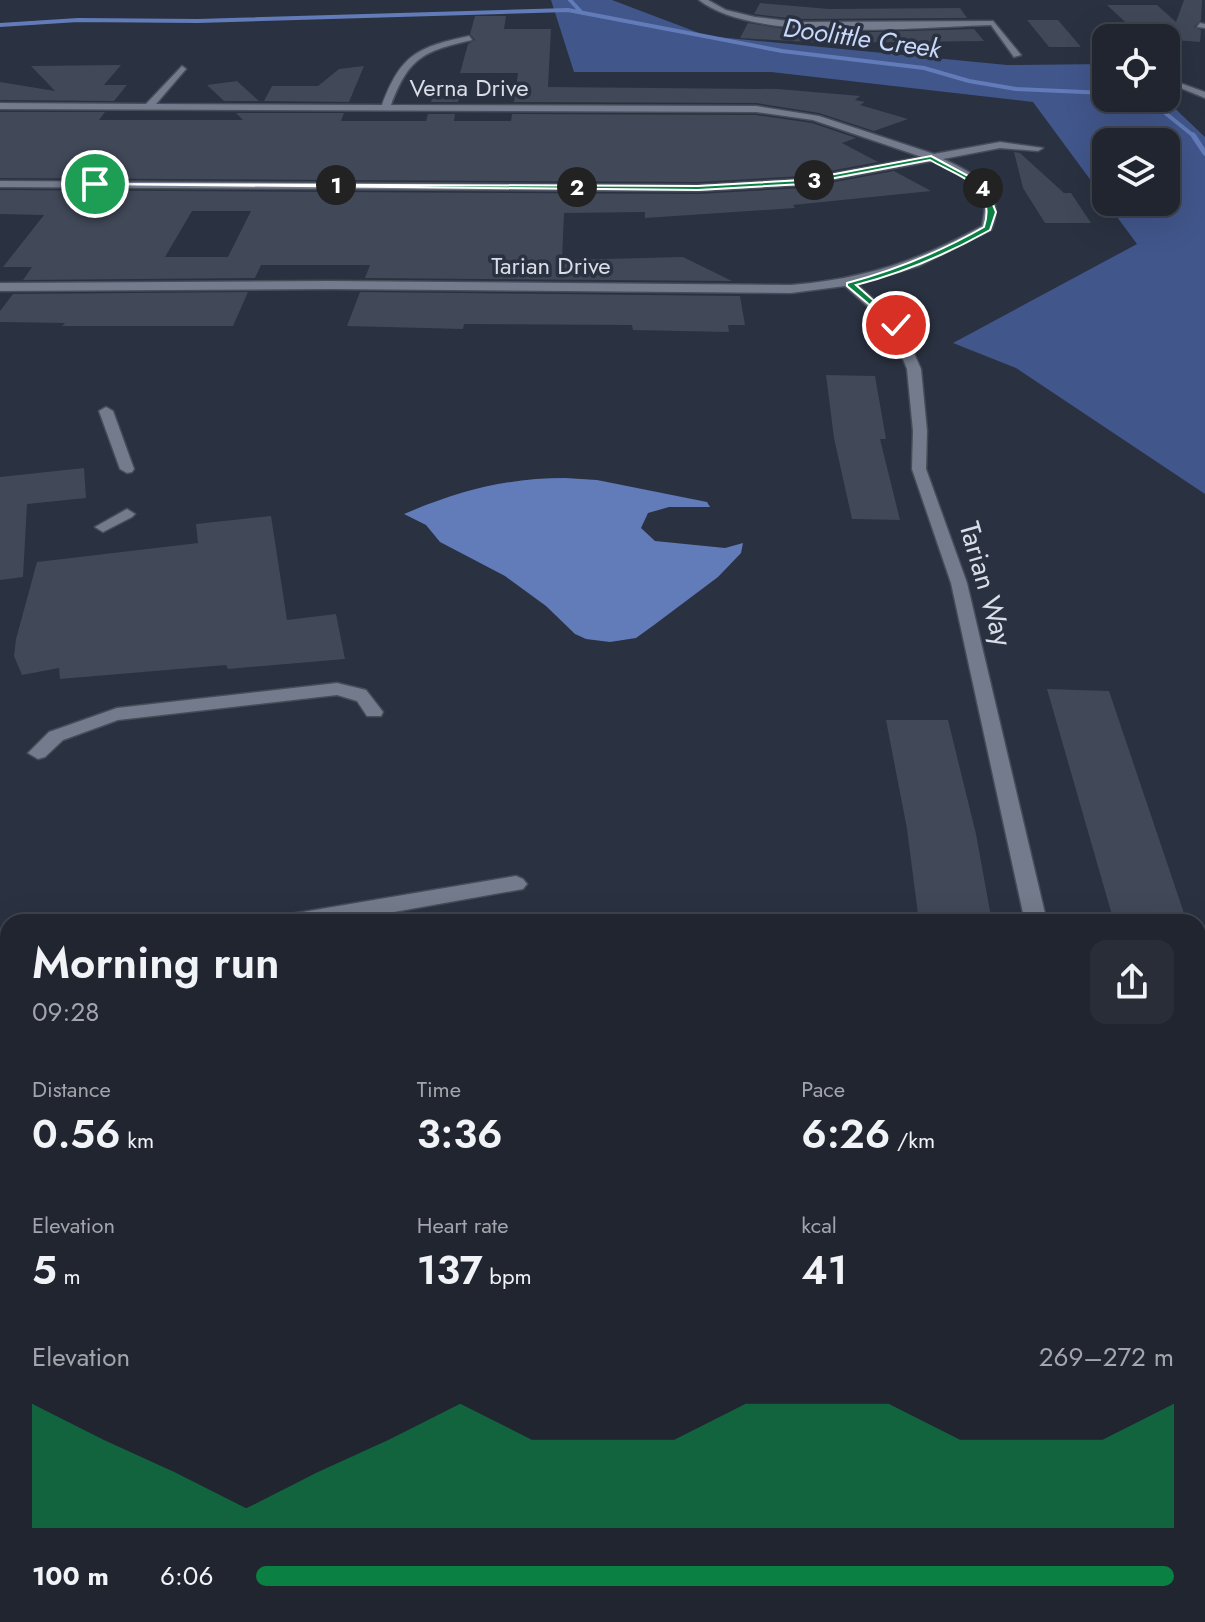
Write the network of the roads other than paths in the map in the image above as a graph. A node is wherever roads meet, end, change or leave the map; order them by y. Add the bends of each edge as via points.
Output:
1 (703, 0) edge
2 (469, 38) dead end
3 (1017, 55) dead end
4 (182, 69) dead end
5 (1180, 85) edge
6 (1205, 95) edge
7 (0, 106) edge
8 (149, 106) junction
9 (386, 107) junction
10 (1038, 148) dead end
11 (931, 158) junction
12 (0, 184) edge
13 (850, 285) junction
14 (0, 287) edge
15 (106, 411) dead end
16 (127, 469) dead end
17 (127, 514) dead end
18 (103, 527) dead end
19 (374, 712) dead end
20 (38, 753) dead end
21 (516, 884) dead end
22 (338, 914) edge
23 (1034, 914) edge

1 - 3 street via 729,14 778,23 993,23
2 - 9 street via 418,51 404,66
4 - 8 street
5 - 6 street
7 - 8 street, Verna Drive
8 - 9 street, Verna Drive
9 - 11 street, Verna Drive via 756,109 810,117
10 - 11 street via 1000,145
11 - 12 street via 803,182 698,188
11 - 13 street, Tarian Drive via 982,186 992,212 987,228 909,268
13 - 14 street, Tarian Drive
13 - 23 street, Tarian Way via 896,325 914,369 919,469 959,583
15 - 16 street
17 - 18 street
19 - 20 street via 366,697 337,689 215,702 117,714 56,736
21 - 22 street

